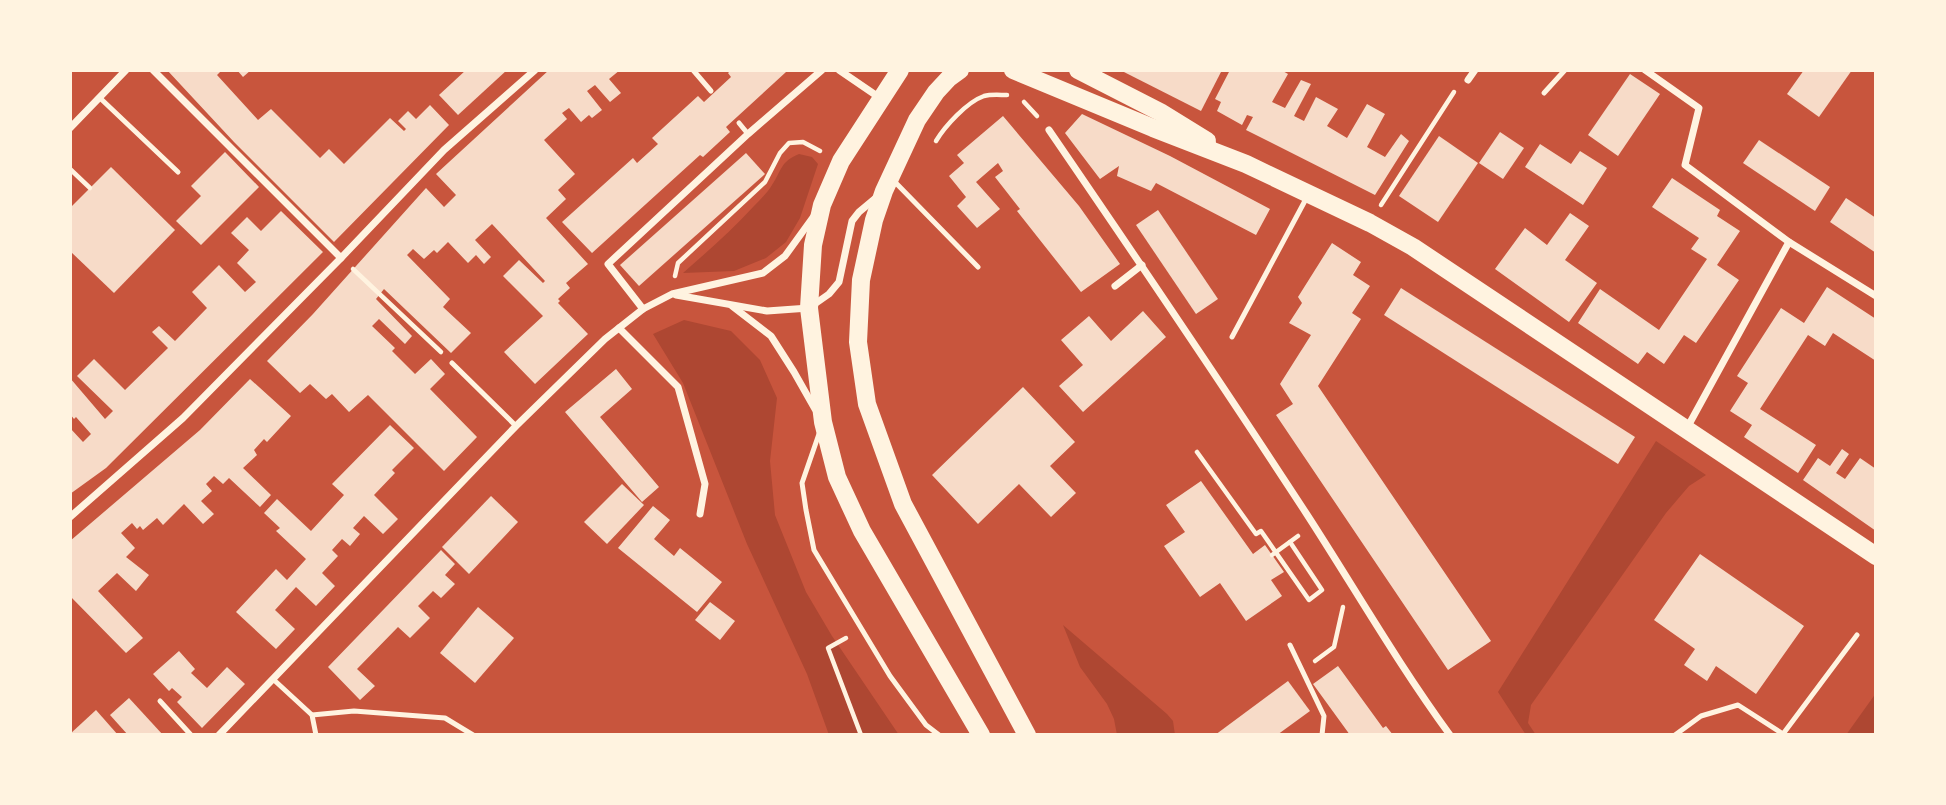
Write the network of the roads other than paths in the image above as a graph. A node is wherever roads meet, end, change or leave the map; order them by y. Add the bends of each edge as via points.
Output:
1 (127, 70) edge
2 (153, 70) edge
3 (536, 70) edge
4 (692, 70) edge
5 (822, 70) edge
6 (839, 70) edge
7 (900, 70) edge
8 (960, 70) edge
9 (1013, 70) edge
10 (1078, 70) edge
11 (1475, 70) edge
12 (1564, 70) edge
13 (1645, 70) edge
14 (1468, 80) road end
15 (711, 91) dead end
16 (1544, 93) dead end
17 (100, 98) junction
18 (880, 98) junction
19 (739, 123) dead end
20 (70, 128) edge
21 (1049, 130) dead end
22 (748, 134) junction
23 (1246, 164) junction
24 (178, 172) dead end
25 (887, 184) junction
26 (1309, 194) junction
27 (822, 205) junction
28 (1789, 242) junction
29 (341, 258) junction
30 (1142, 265) junction
31 (978, 267) dead end
32 (1115, 286) dead end
33 (672, 294) junction
34 (1876, 296) edge
35 (730, 305) junction
36 (808, 308) junction
37 (643, 309) junction
38 (619, 328) junction
39 (1231, 337) dead end
40 (452, 363) road end
41 (822, 422) junction
42 (516, 426) junction
43 (1687, 428) junction
44 (700, 514) dead end
45 (70, 517) edge
46 (1876, 556) edge
47 (1857, 635) dead end
48 (1290, 645) dead end
49 (274, 680) junction
50 (160, 701) dead end
51 (312, 715) junction
52 (191, 735) edge
53 (219, 735) edge
54 (317, 735) edge
55 (473, 735) edge
56 (939, 735) edge
57 (981, 735) edge
58 (1027, 735) edge
59 (1322, 735) edge
60 (1450, 735) edge
61 (1675, 735) edge

1 - 17 street
2 - 29 street
3 - 29 street via 444,150
4 - 15 lane
5 - 22 street
6 - 18 street
7 - 18 main road
8 - 25 main road via 917,120
9 - 23 main road
10 - 23 main road
11 - 14 street
12 - 16 lane
13 - 28 street via 1699,108 1685,165
17 - 20 street
17 - 24 lane
18 - 27 main road via 841,161
19 - 22 lane
21 - 30 street
22 - 37 street via 608,264
23 - 26 main road
25 - 31 lane
25 - 36 street via 852,221 839,282
25 - 58 main road via 861,280 858,342 867,404 903,504
26 - 39 lane
26 - 43 main road via 1413,247
27 - 33 street via 785,256 763,273
27 - 36 main road via 813,245
28 - 34 street
28 - 43 street
29 - 45 street via 183,418
30 - 32 street
30 - 60 street
33 - 35 street
33 - 37 street
35 - 36 street via 767,311
35 - 41 street via 771,336
36 - 41 main road
37 - 38 street
38 - 42 street
38 - 44 street via 678,387 705,484
40 - 42 lane
41 - 56 lane via 803,482 814,551 904,696
41 - 57 main road via 838,477 862,531
42 - 49 street
43 - 46 main road
47 - 61 lane via 1783,734 1738,705 1701,716
48 - 59 lane via 1324,716
49 - 51 lane
49 - 53 street
50 - 52 lane
51 - 54 lane
51 - 55 lane via 354,711 445,718

